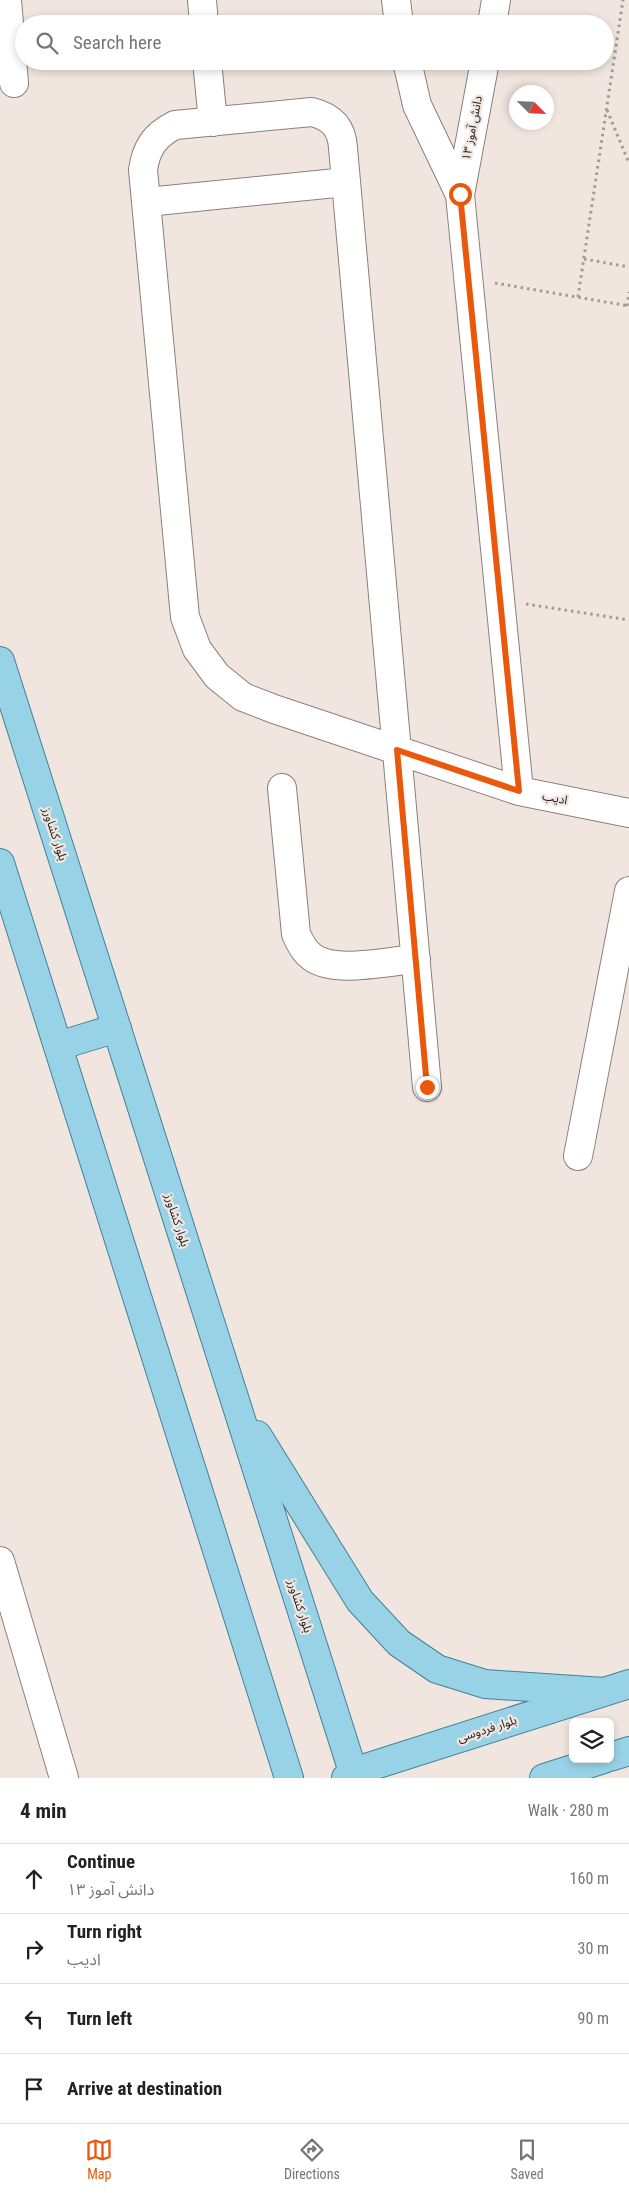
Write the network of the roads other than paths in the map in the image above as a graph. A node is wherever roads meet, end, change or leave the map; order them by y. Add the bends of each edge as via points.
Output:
1 (7, 0) edge
2 (202, 0) edge
3 (396, 0) edge
4 (496, 0) edge
5 (203, 15) edge
6 (398, 15) edge
7 (494, 15) edge
8 (209, 70) edge
9 (409, 70) edge
10 (483, 70) edge
11 (14, 83) dead end
12 (213, 122) junction
13 (346, 182) junction
14 (460, 194) junction
15 (147, 202) junction
16 (0, 661) edge
17 (397, 750) junction
18 (282, 788) dead end
19 (519, 791) junction
20 (629, 813) edge
21 (0, 863) edge
22 (629, 891) edge
23 (416, 959) junction
24 (117, 1028) junction
25 (58, 1046) junction
26 (427, 1087) dead end
27 (578, 1156) dead end
28 (235, 1400) junction
29 (0, 1561) edge
30 (617, 1688) edge
31 (629, 1751) edge
32 (614, 1756) edge
33 (595, 1763) edge
34 (573, 1773) edge
35 (351, 1776) edge
36 (64, 1778) edge
37 (289, 1778) edge
38 (544, 1778) edge

1 - 11 street
2 - 5 street
3 - 6 street
4 - 7 street
8 - 12 street
9 - 14 street via 417,105
10 - 14 street, دانش آموز ۱۳
12 - 13 street, ادیب via 312,112 322,115 338,128 342,138
12 - 15 street, ادیب via 175,125 152,143 145,156
13 - 15 street
13 - 17 street
14 - 19 street, دانش آموز ۱۳
15 - 17 street, ادیب via 185,617 197,649 217,676 243,697
16 - 24 main road, بلوار کشاورز
17 - 19 street, ادیب
17 - 23 street
18 - 23 street via 296,934 302,947 317,960 337,966
19 - 20 street, ادیب
21 - 25 main road
22 - 27 street
23 - 26 street
24 - 25 main road
24 - 28 main road, بلوار کشاورز
25 - 37 main road
28 - 30 main road via 360,1601 399,1644 437,1669 485,1684
28 - 35 main road, بلوار کشاورز
29 - 36 street
30 - 35 main road, بلوار فردوسی
31 - 32 main road
33 - 34 main road
34 - 38 main road

